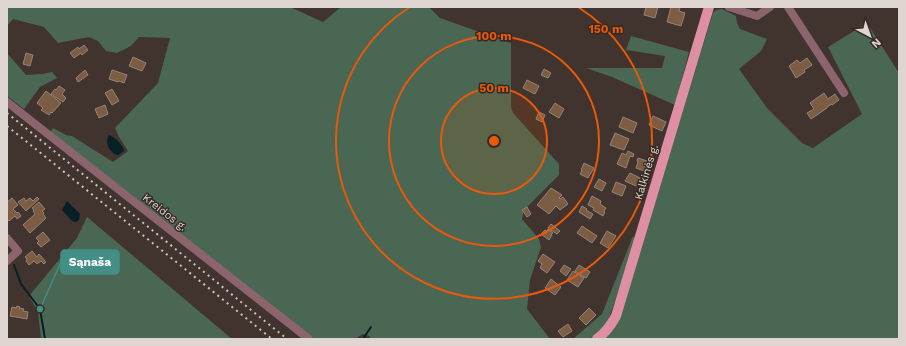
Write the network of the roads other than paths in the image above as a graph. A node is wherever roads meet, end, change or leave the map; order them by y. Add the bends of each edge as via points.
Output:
1 (709, 7) edge
2 (728, 7) edge
3 (770, 7) edge
4 (788, 7) edge
5 (844, 93) dead end
6 (7, 102) edge
7 (7, 238) edge
8 (7, 261) edge
9 (309, 339) edge
10 (598, 339) edge

1 - 10 main road, Kalkinės g. via 616,316
2 - 3 street via 757,16
4 - 5 street
6 - 9 street, Kreidos g.
7 - 8 street via 18,251

